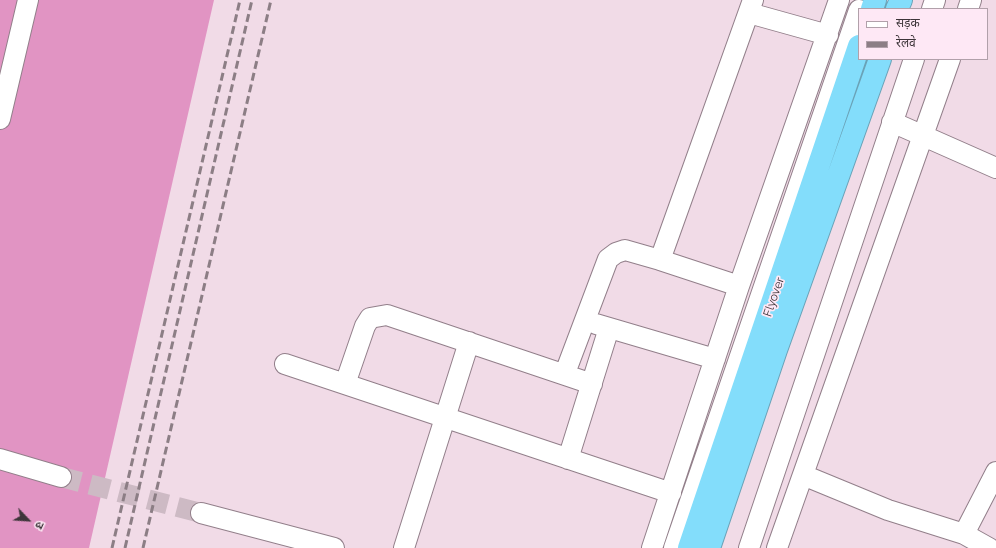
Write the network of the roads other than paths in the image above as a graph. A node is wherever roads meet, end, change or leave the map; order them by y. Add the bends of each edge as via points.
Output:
1 (28, 0) edge
2 (839, 0) edge
3 (751, 6) edge
4 (858, 13) edge
5 (828, 35) junction
6 (858, 49) edge
7 (880, 60) edge
8 (914, 60) edge
9 (950, 60) edge
10 (0, 119) edge
11 (892, 122) junction
12 (923, 136) junction
13 (996, 168) edge
14 (660, 260) junction
15 (739, 286) junction
16 (584, 320) junction
17 (609, 328) junction
18 (469, 342) junction
19 (715, 359) junction
20 (285, 364) dead end
21 (565, 373) junction
22 (345, 384) junction
23 (592, 384) junction
24 (446, 418) junction
25 (0, 459) edge
26 (568, 459) junction
27 (996, 472) edge
28 (803, 475) junction
29 (61, 477) tunnel mouth
30 (671, 493) junction
31 (201, 512) tunnel mouth
32 (964, 534) junction
33 (334, 548) edge
34 (404, 548) edge
35 (652, 548) edge
36 (674, 548) edge
37 (689, 548) edge
38 (709, 548) edge
39 (749, 548) edge
40 (777, 548) edge
41 (989, 548) edge

1 - 10 street
2 - 5 street
3 - 5 street
3 - 14 street
4 - 36 street
5 - 15 street
6 - 37 highway, Flyover
7 - 38 highway, Flyover via 776,350
8 - 11 street
9 - 12 street
11 - 12 street
11 - 39 street
12 - 13 street
12 - 28 street
14 - 15 street
14 - 16 street via 625,250 608,259
15 - 19 street
16 - 17 street
16 - 21 street
17 - 19 street
17 - 23 street
18 - 21 street
18 - 22 street via 387,315 370,318
18 - 24 street
19 - 30 street
20 - 22 street
21 - 23 street
22 - 24 street
23 - 26 street
24 - 26 street
24 - 34 street
25 - 29 street
26 - 30 street
27 - 32 street
28 - 32 street via 888,510
28 - 40 street
30 - 35 street
31 - 33 street
32 - 41 street

